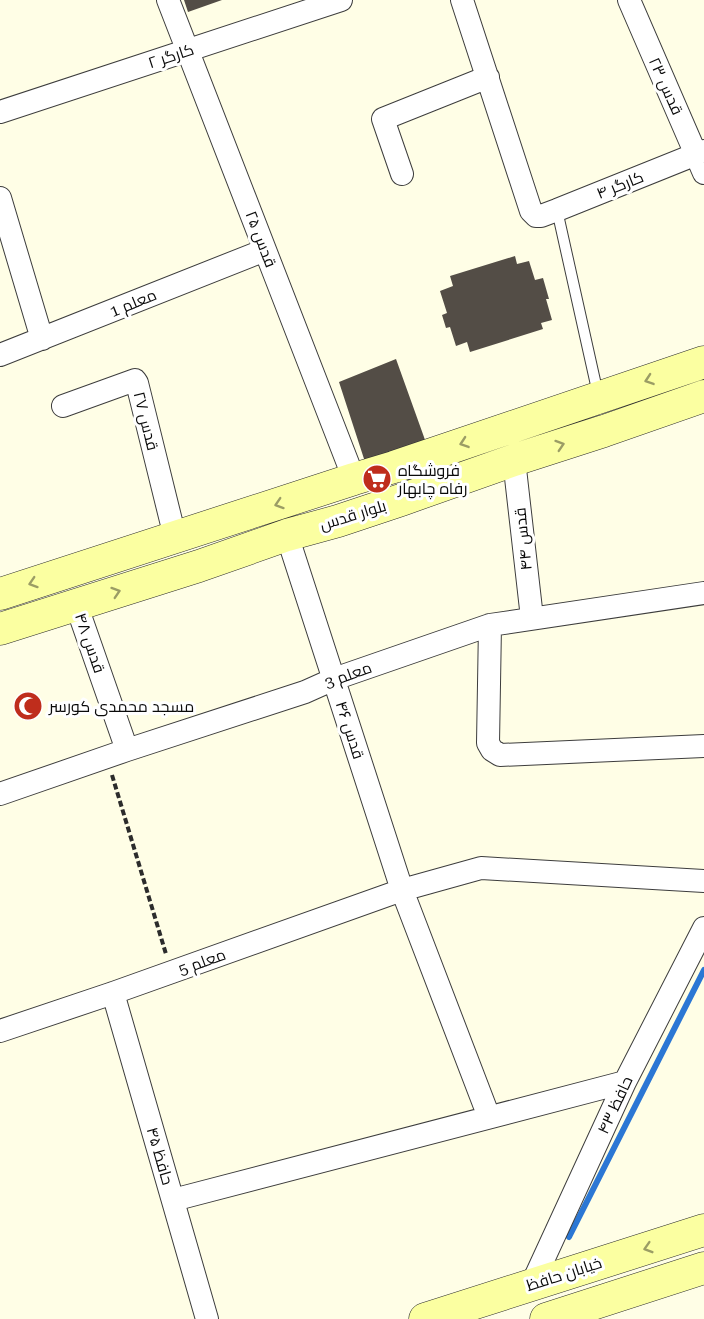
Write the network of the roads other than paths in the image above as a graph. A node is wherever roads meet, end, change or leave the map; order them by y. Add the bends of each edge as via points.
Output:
1 (168, 0) edge
2 (342, 0) edge
3 (462, 0) edge
4 (629, 0) edge
5 (187, 51) junction
6 (488, 77) junction
7 (0, 112) edge
8 (701, 160) edge
9 (402, 174) dead end
10 (0, 198) edge
11 (546, 213) junction
12 (265, 250) junction
13 (42, 339) junction
14 (0, 355) edge
15 (704, 362) edge
16 (704, 396) edge
17 (598, 397) junction
18 (63, 406) dead end
19 (514, 460) junction
20 (394, 467) junction
21 (341, 483) junction
22 (401, 501) junction
23 (338, 521) junction
24 (287, 535) junction
25 (175, 537) junction
26 (704, 593) edge
27 (0, 594) edge
28 (76, 604) junction
29 (532, 618) junction
30 (490, 625) junction
31 (0, 629) edge
32 (334, 679) junction
33 (704, 746) edge
34 (116, 753) junction
35 (0, 794) edge
36 (704, 880) edge
37 (402, 890) junction
38 (704, 928) edge
39 (113, 993) junction
40 (0, 1031) edge
41 (625, 1082) junction
42 (489, 1117) junction
43 (172, 1200) junction
44 (704, 1230) edge
45 (704, 1268) edge
46 (575, 1270) junction
47 (532, 1284) junction
48 (586, 1306) junction
49 (207, 1319) edge
50 (425, 1319) edge
51 (546, 1319) edge

1 - 5 street, قدس ۲۵
2 - 5 street, کارگر ۲
3 - 6 street
4 - 8 street, قدس ۲۳
5 - 7 street, کارگر ۲
5 - 12 street, قدس ۲۵
6 - 9 street via 383,119
6 - 11 street via 531,211
8 - 11 street, کارگر ۴
10 - 13 street
11 - 17 lane
12 - 13 street, معلم 1
12 - 21 street, قدس ۲۵
13 - 14 street, معلم 1
15 -> 17 main road, بلوار قدس
19 -> 16 main road, بلوار قدس
17 -> 20 main road, بلوار قدس
18 - 25 street, قدس ۲۷ via 135,380
19 - 22 main road, بلوار قدس
19 - 29 street, قدس ۴۴
20 - 21 main road, بلوار قدس
20 - 22 main road via 387,482 388,491
21 - 23 main road via 347,508
21 -> 25 main road, بلوار قدس
22 - 23 main road, بلوار قدس
23 - 24 main road, بلوار قدس
28 -> 24 main road, بلوار قدس
24 - 32 street, قدس ۴۶
25 -> 27 main road, بلوار قدس
26 - 29 street, معلم 3
28 - 31 main road, بلوار قدس
28 - 34 street, قدس ۴۸
29 - 30 street, معلم 3
30 - 32 street, معلم 3
30 - 33 street via 488,743 500,755
32 - 34 street, معلم 3
32 - 37 street, قدس ۴۶
34 - 35 street, معلم 3
36 - 37 street, معلم 5 via 481,868
37 - 39 street, معلم 5
37 - 42 street, قدس ۴۶
38 - 41 street, حافظ ۴۳
39 - 40 street, معلم 5
39 - 43 street, حافظ ۴۵
41 - 42 street
41 - 47 street, حافظ ۴۳
42 - 43 street
43 - 49 street, حافظ ۴۵
44 -> 46 main road, خیابان حافظ
45 - 48 main road
46 - 47 main road, خیابان حافظ
46 - 48 main road
47 - 50 main road, خیابان حافظ
48 - 51 main road

